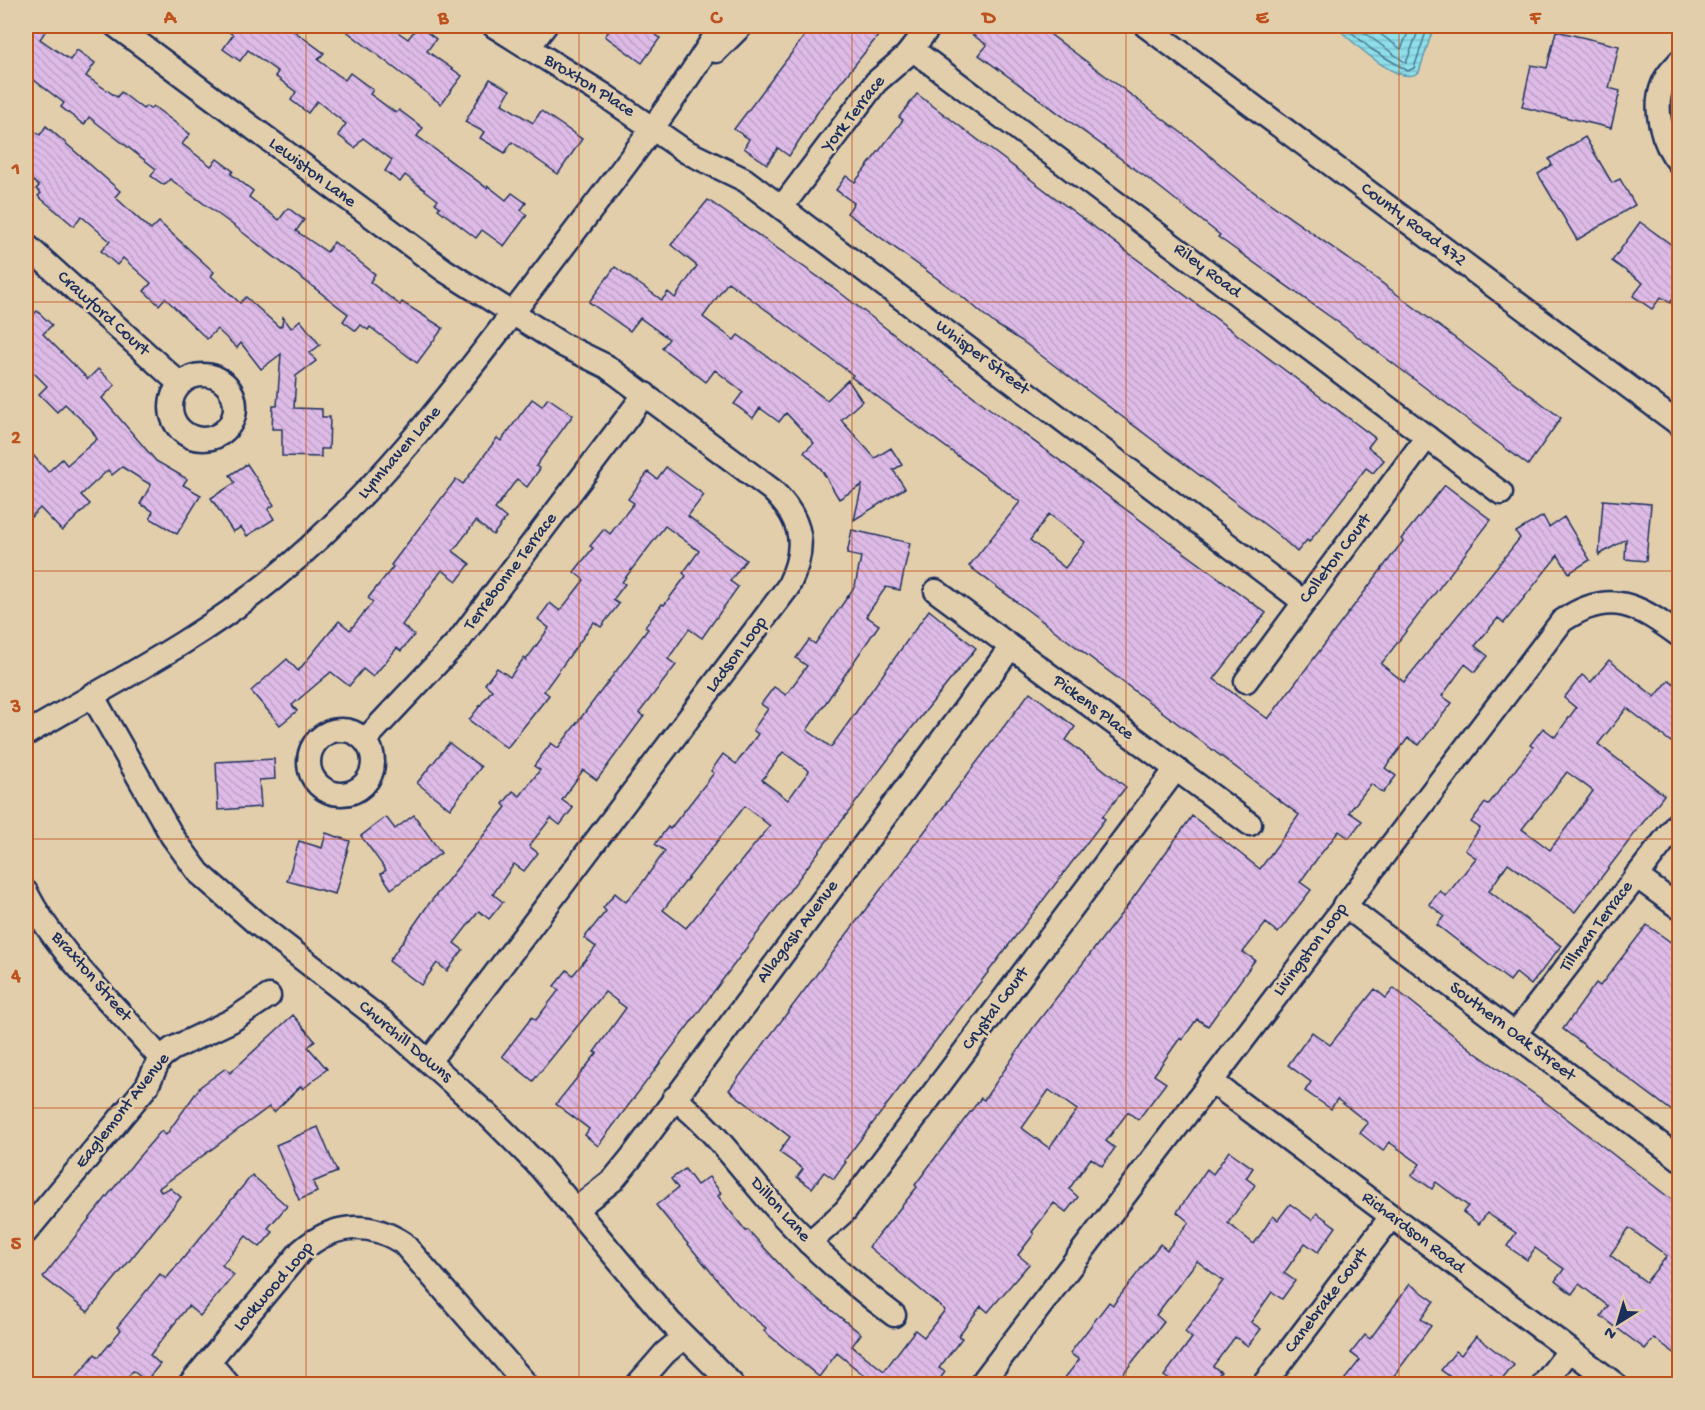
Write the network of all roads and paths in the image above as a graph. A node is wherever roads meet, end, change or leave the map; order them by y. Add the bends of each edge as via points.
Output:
1 (116, 26) edge
2 (494, 26) edge
3 (545, 26) edge
4 (722, 26) edge
5 (741, 26) edge
6 (930, 26) edge
7 (1146, 26) edge
8 (528, 48) junction
9 (912, 49) junction
10 (1680, 61) edge
11 (688, 80) junction
12 (653, 127) junction
13 (1680, 164) edge
14 (782, 207) junction
15 (26, 245) edge
16 (512, 314) junction
17 (180, 384) dead end
18 (645, 394) junction
19 (1680, 425) edge
20 (1427, 437) junction
21 (1502, 493) dead end
22 (936, 591) dead end
23 (1304, 602) junction
24 (1680, 636) edge
25 (1011, 647) junction
26 (1246, 681) dead end
27 (92, 695) junction
28 (26, 734) edge
29 (364, 740) dead end
30 (1176, 769) junction
31 (1680, 820) edge
32 (1250, 824) dead end
33 (1636, 876) junction
34 (26, 892) edge
35 (1344, 905) junction
36 (1680, 908) edge
37 (32, 914) edge
38 (269, 996) dead end
39 (1515, 1034) junction
40 (160, 1058) junction
41 (430, 1060) junction
42 (1211, 1081) junction
43 (674, 1098) junction
44 (1680, 1159) edge
45 (576, 1209) junction
46 (1391, 1217) junction
47 (26, 1232) edge
48 (809, 1244) junction
49 (894, 1315) dead end
50 (684, 1337) junction
51 (1569, 1351) junction
52 (208, 1362) junction
53 (986, 1383) edge
54 (190, 1384) edge
55 (228, 1384) edge
56 (526, 1384) edge
57 (638, 1384) edge
58 (732, 1384) edge
59 (1264, 1384) edge
60 (1544, 1384) edge
61 (1615, 1384) edge

1 - 16 street, Lewiston Lane via 402,240
2 - 8 street, Broxton Place
3 - 8 street
4 - 11 street, Lynnhaven Lane
5 - 11 street, Lynnhaven Lane
6 - 9 street, York Terrace
7 - 19 street, County Road 472
8 - 12 street, Broxton Place
9 - 14 street, York Terrace via 876,82
9 - 20 street, Riley Road
10 - 13 street via 1664,81 1659,105 1668,150
11 - 12 street, Lynnhaven Lane
12 - 14 street, Whisper Street via 685,151 745,180
12 - 16 street, Lynnhaven Lane
14 - 23 street, Whisper Street
15 - 17 street, Crawford Court
16 - 18 street, Ladson Loop via 606,366
16 - 27 street, Lynnhaven Lane via 392,466 312,546 227,613
18 - 29 street, Terrebonne Terrace via 460,639
18 - 41 street, Ladson Loop via 787,504 801,543 798,565 788,587
20 - 21 street, Riley Road
20 - 23 street, Colleton Court
22 - 25 street, Pickens Place
23 - 26 street, Colleton Court
24 - 35 street, Livingston Loop via 1631,605 1595,604 1562,621
25 - 30 street, Pickens Place
25 - 43 street, Allagash Avenue
27 - 28 street, Lynnhaven Lane
27 - 41 street, Churchill Downs via 172,836 199,873 224,898
30 - 32 street, Pickens Place
30 - 48 street, Crystal Court via 845,1211
31 - 33 street, Tillman Terrace
33 - 36 street
33 - 39 street, Tillman Terrace
34 - 37 street, Braxton Street
35 - 39 street, Southern Oak Street
35 - 42 street, Livingston Loop
37 - 40 street, Braxton Street
38 - 40 street, Eaglemont Avenue
39 - 44 street, Southern Oak Street
40 - 47 street, Eaglemont Avenue via 147,1086
41 - 45 street, Churchill Downs via 540,1167
42 - 46 street, Richardson Road
42 - 53 street, Livingston Loop
43 - 45 street, Allagash Avenue via 613,1180
43 - 48 street, Dillon Lane via 706,1124
45 - 50 street, Churchill Downs
46 - 51 street, Richardson Road
46 - 59 street, Canebrake Court
48 - 49 street, Dillon Lane via 828,1264
50 - 57 street
50 - 58 street, Churchill Downs
51 - 60 street
51 - 61 street, Richardson Road
52 - 54 street, Lockwood Loop
52 - 55 street
52 - 56 street, Lockwood Loop via 317,1237 350,1227 371,1228 389,1233 403,1243

